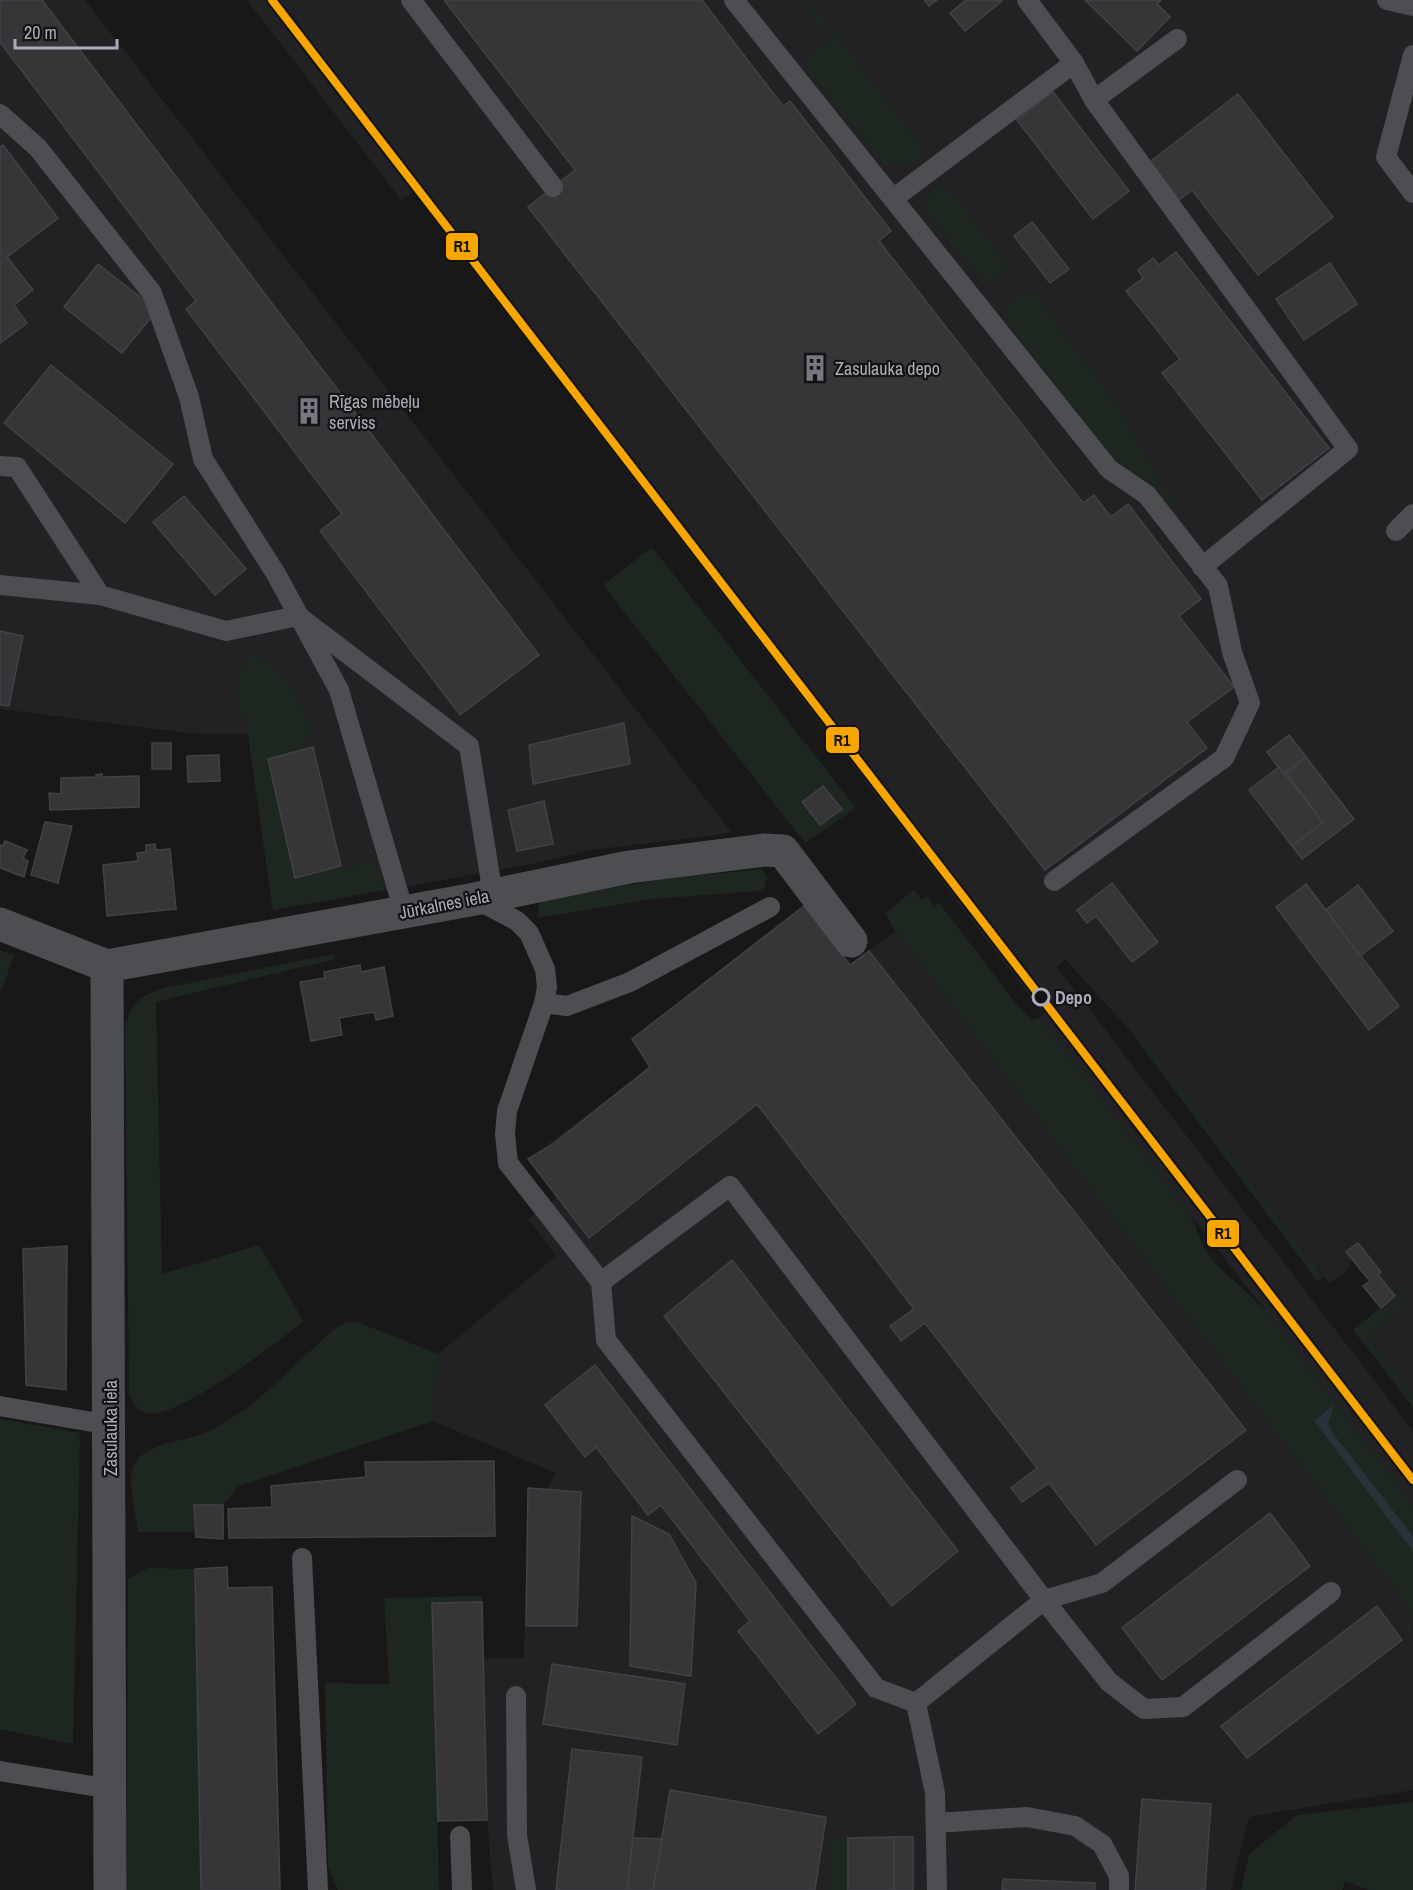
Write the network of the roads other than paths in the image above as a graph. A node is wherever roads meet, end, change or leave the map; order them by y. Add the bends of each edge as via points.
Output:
1 (411, 0) edge
2 (734, 0) edge
3 (1027, 0) edge
4 (1387, 0) edge
5 (1413, 6) edge
6 (1177, 39) dead end
7 (1413, 55) edge
8 (1074, 63) junction
9 (1094, 100) junction
10 (0, 114) edge
11 (553, 187) dead end
12 (1413, 193) edge
13 (894, 198) junction
14 (0, 466) edge
15 (1413, 514) edge
16 (1396, 531) dead end
17 (1202, 567) junction
18 (0, 585) edge
19 (100, 595) junction
20 (298, 616) junction
21 (1054, 881) dead end
22 (484, 897) junction
23 (770, 907) dead end
24 (404, 912) junction
25 (0, 924) edge
26 (851, 941) dead end
27 (107, 966) junction
28 (544, 1003) junction
29 (601, 1282) junction
30 (0, 1406) edge
31 (110, 1425) junction
32 (1237, 1480) dead end
33 (302, 1558) dead end
34 (1331, 1592) dead end
35 (1044, 1600) junction
36 (516, 1696) dead end
37 (916, 1703) junction
38 (0, 1771) edge
39 (111, 1789) junction
40 (936, 1823) junction
41 (460, 1836) dead end
42 (110, 1890) edge
43 (318, 1890) edge
44 (462, 1890) edge
45 (526, 1890) edge
46 (937, 1890) edge
47 (1119, 1890) edge

1 - 11 lane
2 - 13 lane
3 - 8 lane
4 - 5 lane
6 - 9 lane
7 - 12 lane via 1386,157
8 - 9 lane
8 - 13 lane
9 - 17 lane via 1348,449
10 - 20 lane via 38,148 153,293 189,397 203,459
13 - 17 lane via 1109,469 1147,495
14 - 19 lane via 17,467
15 - 16 lane
17 - 21 lane via 1218,586 1232,652 1250,703 1224,758
18 - 19 lane
19 - 20 lane via 226,631
20 - 22 lane via 469,746
20 - 24 lane via 339,690
22 - 24 street, Jūrkalnes iela
22 - 26 street, Jūrkalnes iela via 629,867 745,851 783,851
22 - 28 lane via 529,933 544,969
23 - 28 lane via 630,981 567,1006
24 - 27 street, Jūrkalnes iela
25 - 27 street
27 - 31 street, Zasulauka iela
28 - 29 lane via 507,1111 508,1163
29 - 35 lane via 730,1186
29 - 37 lane via 606,1340 876,1688
30 - 31 lane
31 - 39 street, Zasulauka iela
32 - 35 lane via 1102,1583
33 - 43 lane
34 - 35 lane via 1183,1707 1144,1709 1109,1682
35 - 37 lane
36 - 45 lane via 517,1835
37 - 40 lane via 935,1793
38 - 39 lane
39 - 42 street, Zasulauka iela
40 - 46 lane
40 - 47 lane via 1027,1817 1075,1826 1102,1844 1119,1876
41 - 44 lane

